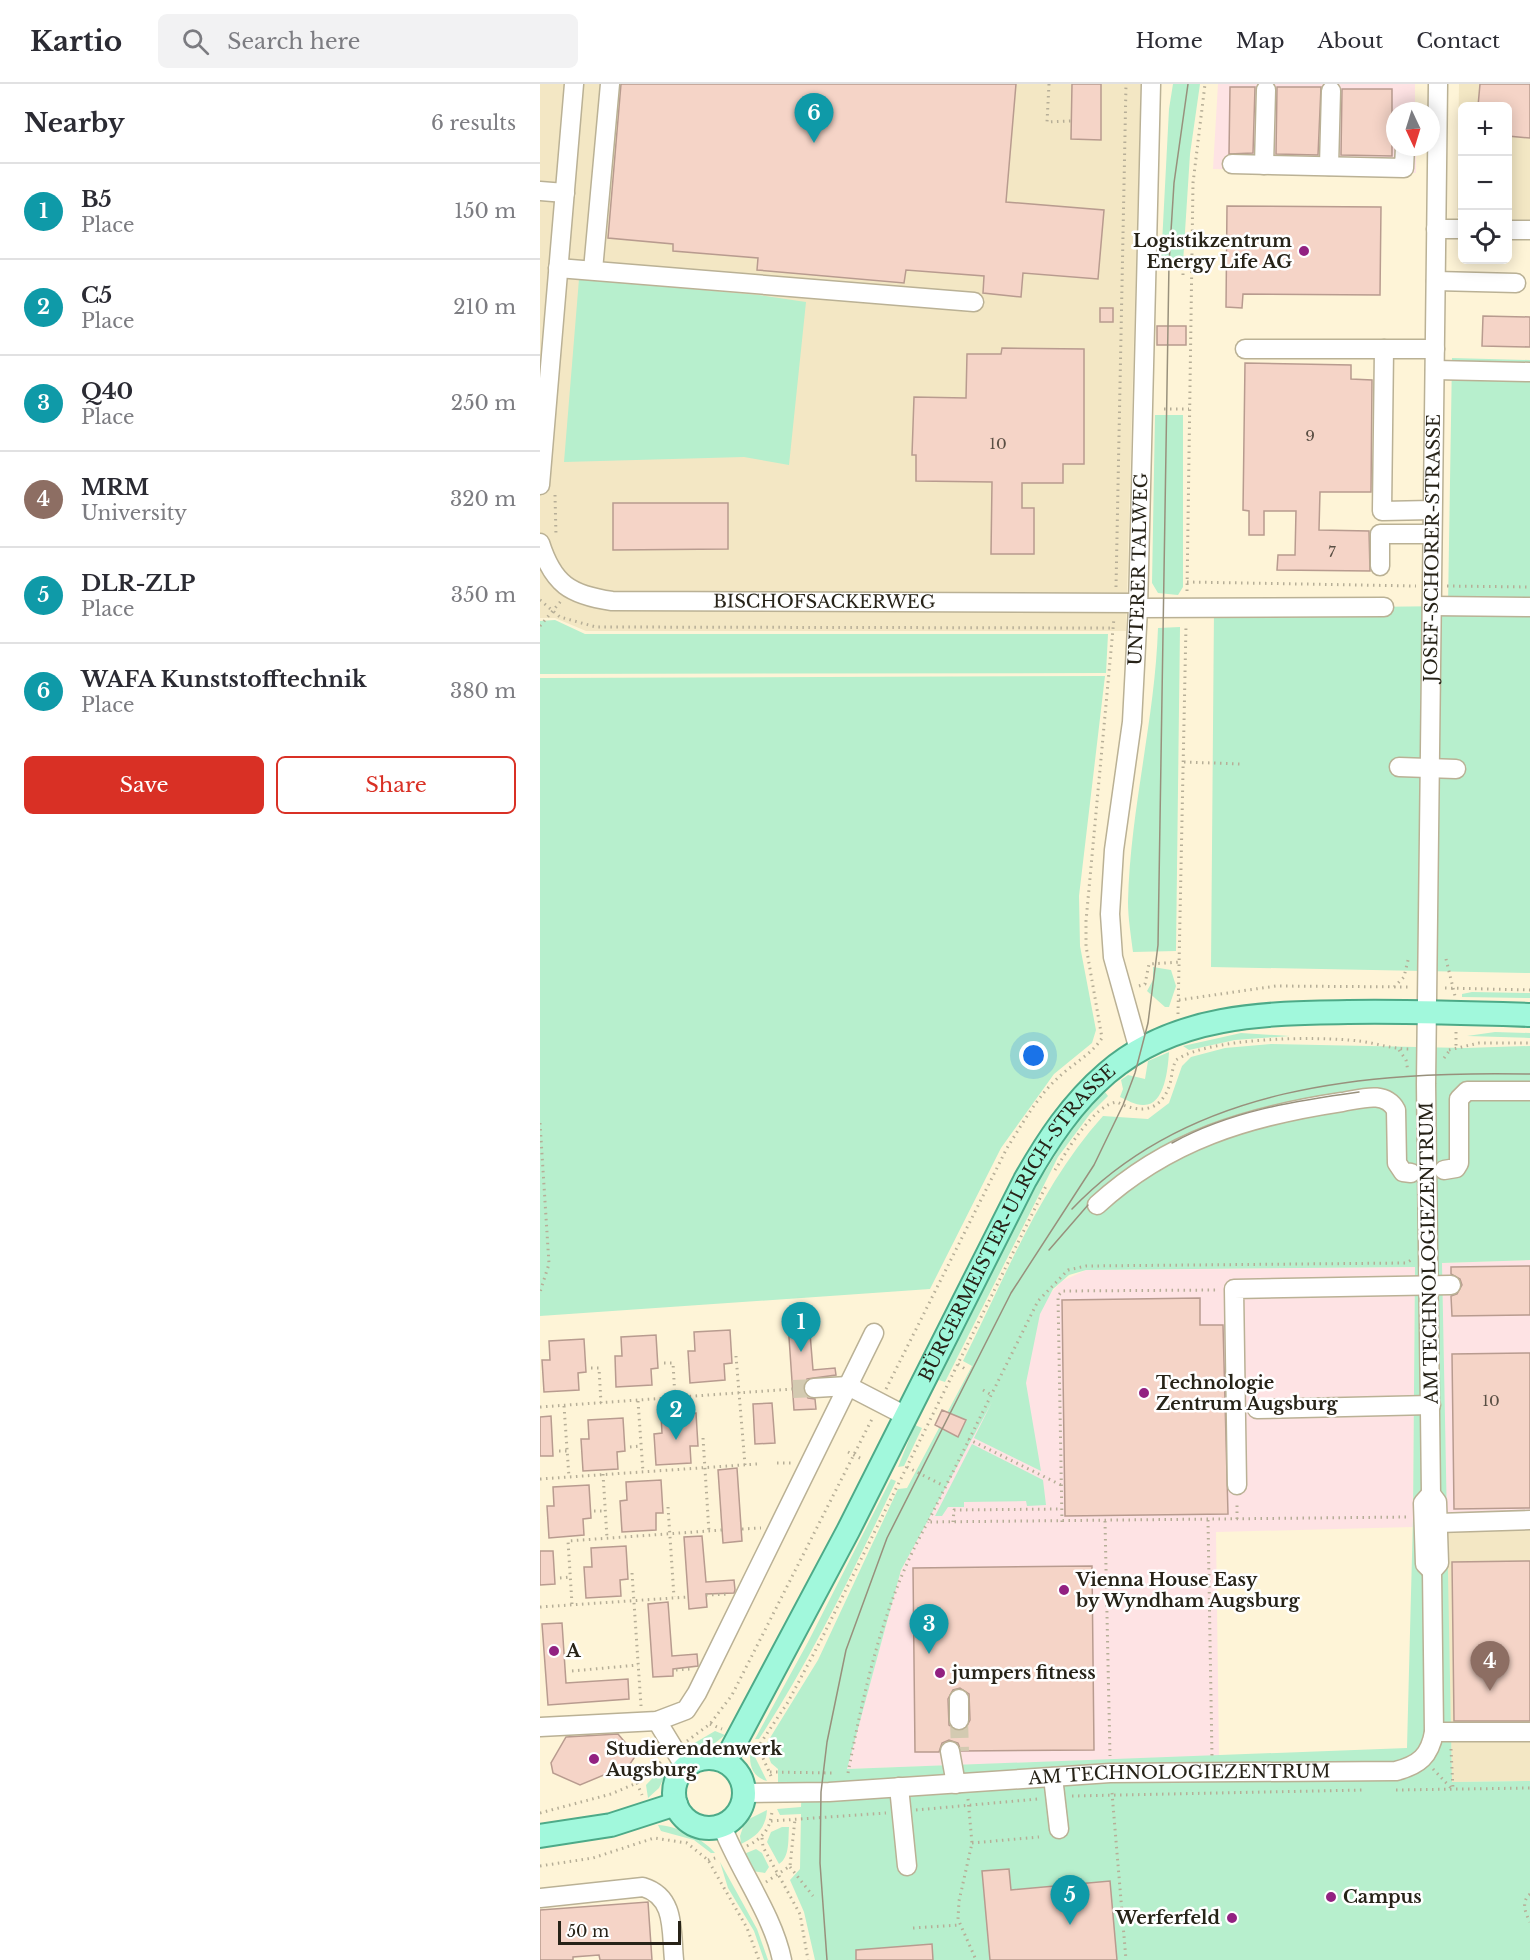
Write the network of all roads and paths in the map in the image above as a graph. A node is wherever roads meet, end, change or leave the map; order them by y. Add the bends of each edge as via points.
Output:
1 (574, 84) edge
2 (610, 84) edge
3 (1049, 84) edge
4 (1126, 84) edge
5 (1151, 84) edge
6 (1205, 84) edge
7 (1438, 84) edge
8 (1266, 90) dead end
9 (1331, 91) dead end
10 (1436, 102) edge
11 (1071, 121) dead end
12 (1405, 156) edge
13 (1434, 156) edge
14 (1232, 164) dead end
15 (1263, 165) junction
16 (1329, 166) junction
17 (540, 191) edge
18 (565, 193) junction
19 (1436, 229) junction
20 (1458, 229) edge
21 (1512, 230) edge
22 (1530, 230) edge
23 (1183, 263) dead end
24 (558, 268) junction
25 (593, 270) junction
26 (1183, 275) dead end
27 (1436, 281) junction
28 (1516, 282) dead end
29 (974, 302) dead end
30 (1245, 349) dead end
31 (1384, 349) junction
32 (1435, 349) junction
33 (1435, 370) junction
34 (1530, 372) edge
35 (1120, 379) junction
36 (1127, 379) dead end
37 (1164, 409) dead end
38 (1190, 409) junction
39 (1119, 443) junction
40 (1126, 443) dead end
41 (541, 461) edge
42 (548, 485) edge
43 (1432, 510) junction
44 (1432, 534) junction
45 (548, 542) edge
46 (1380, 566) dead end
47 (1187, 582) junction
48 (1431, 586) junction
49 (1530, 587) edge
50 (571, 591) junction
51 (1112, 594) junction
52 (540, 600) edge
53 (1138, 605) junction
54 (1432, 606) junction
55 (1384, 607) dead end
56 (1530, 607) edge
57 (1187, 609) junction
58 (552, 611) junction
59 (540, 626) edge
60 (1113, 628) junction
61 (1184, 762) junction
62 (1241, 764) dead end
63 (1400, 767) dead end
64 (1430, 768) junction
65 (1456, 769) dead end
66 (1181, 962) junction
67 (1427, 988) junction
68 (1530, 990) edge
69 (1122, 995) junction
70 (1427, 1012) junction
71 (1530, 1015) edge
72 (1530, 1043) edge
73 (1427, 1049) junction
74 (1139, 1050) junction
75 (1530, 1091) edge
76 (540, 1123) edge
77 (1444, 1170) dead end
78 (1054, 1173) dead end
79 (1412, 1173) dead end
80 (1048, 1181) dead end
81 (1097, 1205) dead end
82 (1430, 1258) junction
83 (1451, 1285) dead end
84 (1430, 1286) junction
85 (1234, 1289) junction
86 (540, 1292) edge
87 (874, 1333) dead end
88 (736, 1356) dead end
89 (664, 1363) dead end
90 (958, 1364) junction
91 (591, 1368) dead end
92 (965, 1369) dead end
93 (848, 1386) junction
94 (814, 1388) tunnel mouth
95 (793, 1389) tunnel mouth
96 (982, 1390) dead end
97 (739, 1394) junction
98 (990, 1394) junction
99 (675, 1398) junction
100 (638, 1401) junction
101 (879, 1402) junction
102 (602, 1403) junction
103 (1431, 1405) junction
104 (564, 1406) junction
105 (540, 1407) edge
106 (1257, 1409) dead end
107 (906, 1416) junction
108 (703, 1438) dead end
109 (968, 1438) junction
110 (641, 1446) junction
111 (630, 1447) dead end
112 (567, 1450) junction
113 (559, 1451) dead end
114 (757, 1464) dead end
115 (745, 1465) junction
116 (907, 1467) junction
117 (705, 1468) junction
118 (643, 1472) junction
119 (603, 1474) junction
120 (568, 1477) junction
121 (540, 1479) edge
122 (1061, 1485) junction
123 (1237, 1485) dead end
124 (944, 1486) junction
125 (668, 1507) dead end
126 (1061, 1509) junction
127 (605, 1511) junction
128 (594, 1512) dead end
129 (1208, 1520) junction
130 (1530, 1520) edge
131 (1106, 1521) junction
132 (928, 1522) junction
133 (953, 1522) junction
134 (1062, 1522) junction
135 (1431, 1523) junction
136 (722, 1530) dead end
137 (709, 1532) junction
138 (670, 1534) junction
139 (607, 1538) junction
140 (632, 1573) dead end
141 (570, 1577) junction
142 (560, 1578) dead end
143 (688, 1597) dead end
144 (674, 1598) junction
145 (634, 1600) junction
146 (572, 1604) junction
147 (540, 1607) edge
148 (638, 1665) junction
149 (572, 1671) dead end
150 (959, 1699) dead end
151 (959, 1720) tunnel mouth
152 (649, 1721) junction
153 (540, 1727) edge
154 (1434, 1732) junction
155 (1530, 1732) edge
156 (955, 1751) tunnel mouth
157 (679, 1759) junction
158 (1423, 1759) junction
159 (726, 1760) junction
160 (1110, 1762) dead end
161 (770, 1772) junction
162 (1212, 1773) junction
163 (1053, 1776) junction
164 (960, 1783) junction
165 (899, 1787) junction
166 (1530, 1788) edge
167 (1453, 1789) junction
168 (1370, 1790) dead end
169 (1394, 1790) dead end
170 (744, 1793) junction
171 (773, 1794) junction
172 (1112, 1794) junction
173 (1055, 1798) junction
174 (676, 1804) junction
175 (969, 1806) junction
176 (902, 1812) junction
177 (540, 1813) edge
178 (795, 1819) junction
179 (771, 1821) junction
180 (722, 1826) junction
181 (1059, 1829) dead end
182 (540, 1836) edge
183 (1039, 1837) dead end
184 (972, 1843) junction
185 (540, 1866) edge
186 (790, 1866) junction
187 (907, 1866) dead end
188 (778, 1876) junction
189 (751, 1889) junction
190 (1530, 1894) edge
191 (813, 1896) dead end
192 (540, 1898) edge
193 (1530, 1922) edge
194 (959, 1924) junction
195 (913, 1928) dead end
196 (674, 1960) edge
197 (759, 1960) edge
198 (783, 1960) edge
199 (808, 1960) edge
200 (976, 1960) edge
201 (1126, 1960) edge

1 - 18 street
2 - 25 street
3 - 11 path via 1047,122
4 - 35 path
5 - 53 street, UNTERER TALWEG
6 - 38 path via 1192,183
7 - 10 street, JOSEF-SCHORER-STRASSE
8 - 15 street
9 - 16 street
12 - 16 street via 1404,168
13 - 19 street, JOSEF-SCHORER-STRASSE
14 - 15 street
15 - 16 street
17 - 18 street
18 - 24 street
19 - 20 street
19 - 27 street, JOSEF-SCHORER-STRASSE
21 - 22 street
23 - 26 path
24 - 25 street
24 - 41 street
25 - 29 street
27 - 28 street
27 - 32 street, JOSEF-SCHORER-STRASSE
30 - 31 street
31 - 32 street
31 - 43 street via 1382,511
32 - 33 street, JOSEF-SCHORER-STRASSE
33 - 34 street
33 - 43 street, JOSEF-SCHORER-STRASSE
35 - 36 path
35 - 39 path
37 - 38 path
38 - 47 path
39 - 40 path
39 - 51 path
41 - 42 street
42 - 45 path via 553,516
43 - 44 street, JOSEF-SCHORER-STRASSE
44 - 46 street via 1380,534
44 - 48 street, JOSEF-SCHORER-STRASSE
45 - 50 street, BISCHOFSACKERWEG via 548,567
47 - 48 path
47 - 57 path
48 - 49 path
48 - 54 street, JOSEF-SCHORER-STRASSE
50 - 51 street, BISCHOFSACKERWEG via 612,601
50 - 58 path
51 - 53 street, BISCHOFSACKERWEG
51 - 60 path
52 - 58 path
53 - 57 street, BISCHOFSACKERWEG
53 - 69 street, UNTERER TALWEG via 1132,722 1114,850 1110,914 1113,957
54 - 56 street
54 - 64 street, JOSEF-SCHORER-STRASSE
55 - 57 street, BISCHOFSACKERWEG
57 - 61 path
58 - 59 path
58 - 60 path via 596,627
60 - 101 path via 1086,921 1086,946 1102,1038 1059,1077 1030,1111 1007,1148
61 - 62 path
61 - 66 path
63 - 64 street
64 - 65 street
64 - 67 street, JOSEF-SCHORER-STRASSE
66 - 67 path via 1178,1000 1276,986
66 - 69 path via 1149,963 1145,984
67 - 68 path
67 - 70 street, JOSEF-SCHORER-STRASSE
69 - 74 street, UNTERER TALWEG
70 - 71 main road, BÜRGERMEISTER-ULRICH-STRASSE
70 - 73 street, AM TECHNOLOGIEZENTRUM
70 - 74 main road, BÜRGERMEISTER-ULRICH-STRASSE via 1248,1016 1179,1032
72 - 73 path via 1479,1042 1450,1050
73 - 78 path via 1398,1049 1359,1041 1285,1040 1229,1044 1191,1053 1176,1060 1166,1096 1152,1110 1129,1108 1117,1101 1106,1105 1089,1122
73 - 82 street, AM TECHNOLOGIEZENTRUM
74 - 107 main road, BÜRGERMEISTER-ULRICH-STRASSE via 1107,1072 1051,1132
75 - 77 street via 1467,1091 1459,1099 1459,1163 1456,1168
76 - 86 path via 549,1264
79 - 81 street via 1404,1172 1397,1163 1396,1110 1392,1102 1378,1097 1300,1108 1232,1125 1178,1149 1116,1188
80 - 90 path
82 - 84 street, AM TECHNOLOGIEZENTRUM
82 - 98 path via 1406,1263 1086,1266 1068,1270 1038,1301
83 - 84 street
84 - 85 street
84 - 103 street, AM TECHNOLOGIEZENTRUM
85 - 122 path via 1062,1292 1058,1296
85 - 123 street
87 - 93 street
88 - 97 path
89 - 99 path via 673,1363
90 - 92 path
90 - 116 path
91 - 102 path via 599,1368
93 - 94 street
93 - 101 street
93 - 152 street via 697,1693 686,1710
95 - 97 path
96 - 98 path
97 - 99 path
97 - 115 path
98 - 109 path
99 - 100 path
100 - 102 path
100 - 110 path
101 - 107 street
101 - 157 path via 732,1695
102 - 104 path
103 - 106 street
103 - 135 street, AM TECHNOLOGIEZENTRUM via 1431,1494 1424,1503
104 - 105 path
104 - 112 path
107 - 159 main road, BÜRGERMEISTER-ULRICH-STRASSE
108 - 117 path
109 - 122 path
109 - 124 path
110 - 111 path
110 - 118 path
112 - 113 path
112 - 120 path
114 - 115 path
115 - 117 path
116 - 124 path
116 - 161 path via 807,1666 758,1748
117 - 118 path
117 - 137 path
118 - 119 path
119 - 120 path
119 - 127 path
120 - 121 path
122 - 126 path
124 - 132 path
125 - 138 path
126 - 133 path via 954,1510
126 - 134 path
127 - 128 path
127 - 139 path
129 - 131 path
129 - 135 path via 1413,1517 1416,1524
129 - 162 path
130 - 135 street
131 - 134 path
131 - 160 path
132 - 133 path
132 - 161 path via 906,1560 885,1617 865,1687 848,1773
133 - 134 path
135 - 154 street, AM TECHNOLOGIEZENTRUM via 1425,1564 1432,1571
136 - 137 path
137 - 138 path
138 - 139 path
138 - 144 path
139 - 141 path via 568,1541
140 - 145 path
141 - 142 path
141 - 146 path
143 - 144 path
144 - 145 path
145 - 146 path
145 - 148 path
146 - 147 path
148 - 149 path
148 - 152 path
150 - 151 street
152 - 153 street
152 - 157 street
154 - 155 street
154 - 158 street, AM TECHNOLOGIEZENTRUM via 1431,1749
156 - 164 street
157 - 159 main road
157 - 174 main road via 674,1788
157 - 177 path via 637,1783 584,1803
158 - 162 street, AM TECHNOLOGIEZENTRUM via 1413,1767 1396,1771 1368,1765
158 - 167 path
159 - 170 main road via 740,1774
161 - 171 path
162 - 163 street, AM TECHNOLOGIEZENTRUM
163 - 164 street, AM TECHNOLOGIEZENTRUM
163 - 173 street
164 - 165 street, AM TECHNOLOGIEZENTRUM
164 - 175 path
165 - 171 street, AM TECHNOLOGIEZENTRUM
165 - 176 street
166 - 167 path
167 - 169 path
168 - 172 path
170 - 171 street, AM TECHNOLOGIEZENTRUM
170 - 180 main road via 739,1812
171 - 179 path
172 - 173 path
172 - 201 path
173 - 175 path
173 - 181 street
174 - 180 main road via 682,1816 699,1827
174 - 182 main road via 611,1825
175 - 176 path
175 - 184 path
176 - 178 path
176 - 187 street
178 - 179 path
178 - 186 path
179 - 188 path via 762,1838 763,1847
180 - 189 street
183 - 184 path
184 - 194 path via 959,1901
185 - 197 path via 593,1858 654,1838 687,1843 708,1860 747,1928
186 - 188 path
186 - 191 path
188 - 189 path
188 - 199 path via 800,1914
189 - 198 street via 771,1925
190 - 193 path via 1524,1909
192 - 196 street via 643,1887 653,1890 667,1902
194 - 195 path
194 - 200 path

